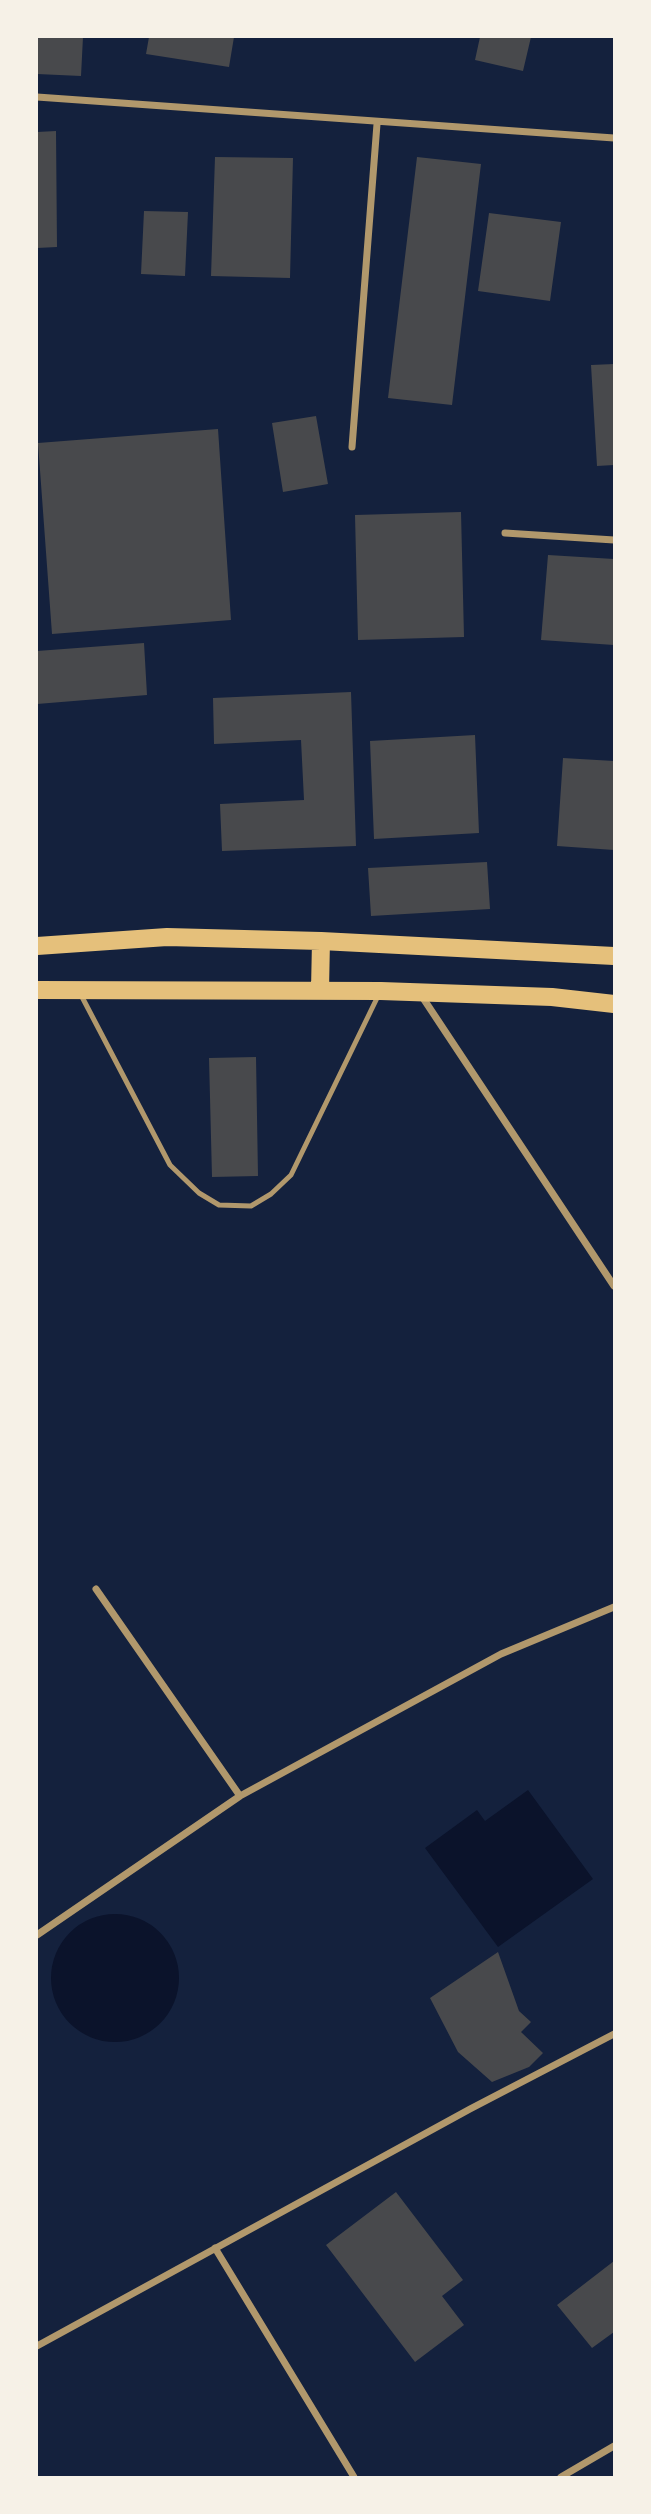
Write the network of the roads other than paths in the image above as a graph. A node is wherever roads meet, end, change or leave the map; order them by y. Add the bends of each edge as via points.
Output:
1 (37, 97) edge
2 (377, 124) junction
3 (614, 138) edge
4 (352, 447) dead end
5 (505, 533) dead end
6 (614, 540) edge
7 (321, 941) junction
8 (37, 946) edge
9 (614, 956) edge
10 (78, 989) junction
11 (37, 990) edge
12 (320, 990) junction
13 (381, 991) junction
14 (419, 992) junction
15 (614, 1004) edge
16 (614, 1286) edge
17 (96, 1589) dead end
18 (614, 1607) edge
19 (240, 1796) junction
20 (37, 1935) edge
21 (614, 2034) edge
22 (215, 2248) junction
23 (37, 2346) edge
24 (614, 2446) edge
25 (354, 2477) edge
26 (561, 2477) edge

1 - 2 street
2 - 3 street
2 - 4 street
5 - 6 street
7 - 8 main road via 167,937
7 - 9 main road
7 - 12 main road
10 - 11 main road
10 - 12 main road
10 - 13 lane via 170,1165 219,1205 251,1206 291,1175
12 - 13 main road
13 - 14 main road
14 - 15 main road via 552,996
14 - 16 street
17 - 19 street
18 - 19 street via 501,1654
19 - 20 street
21 - 22 street
22 - 23 street
22 - 25 street
24 - 26 street

